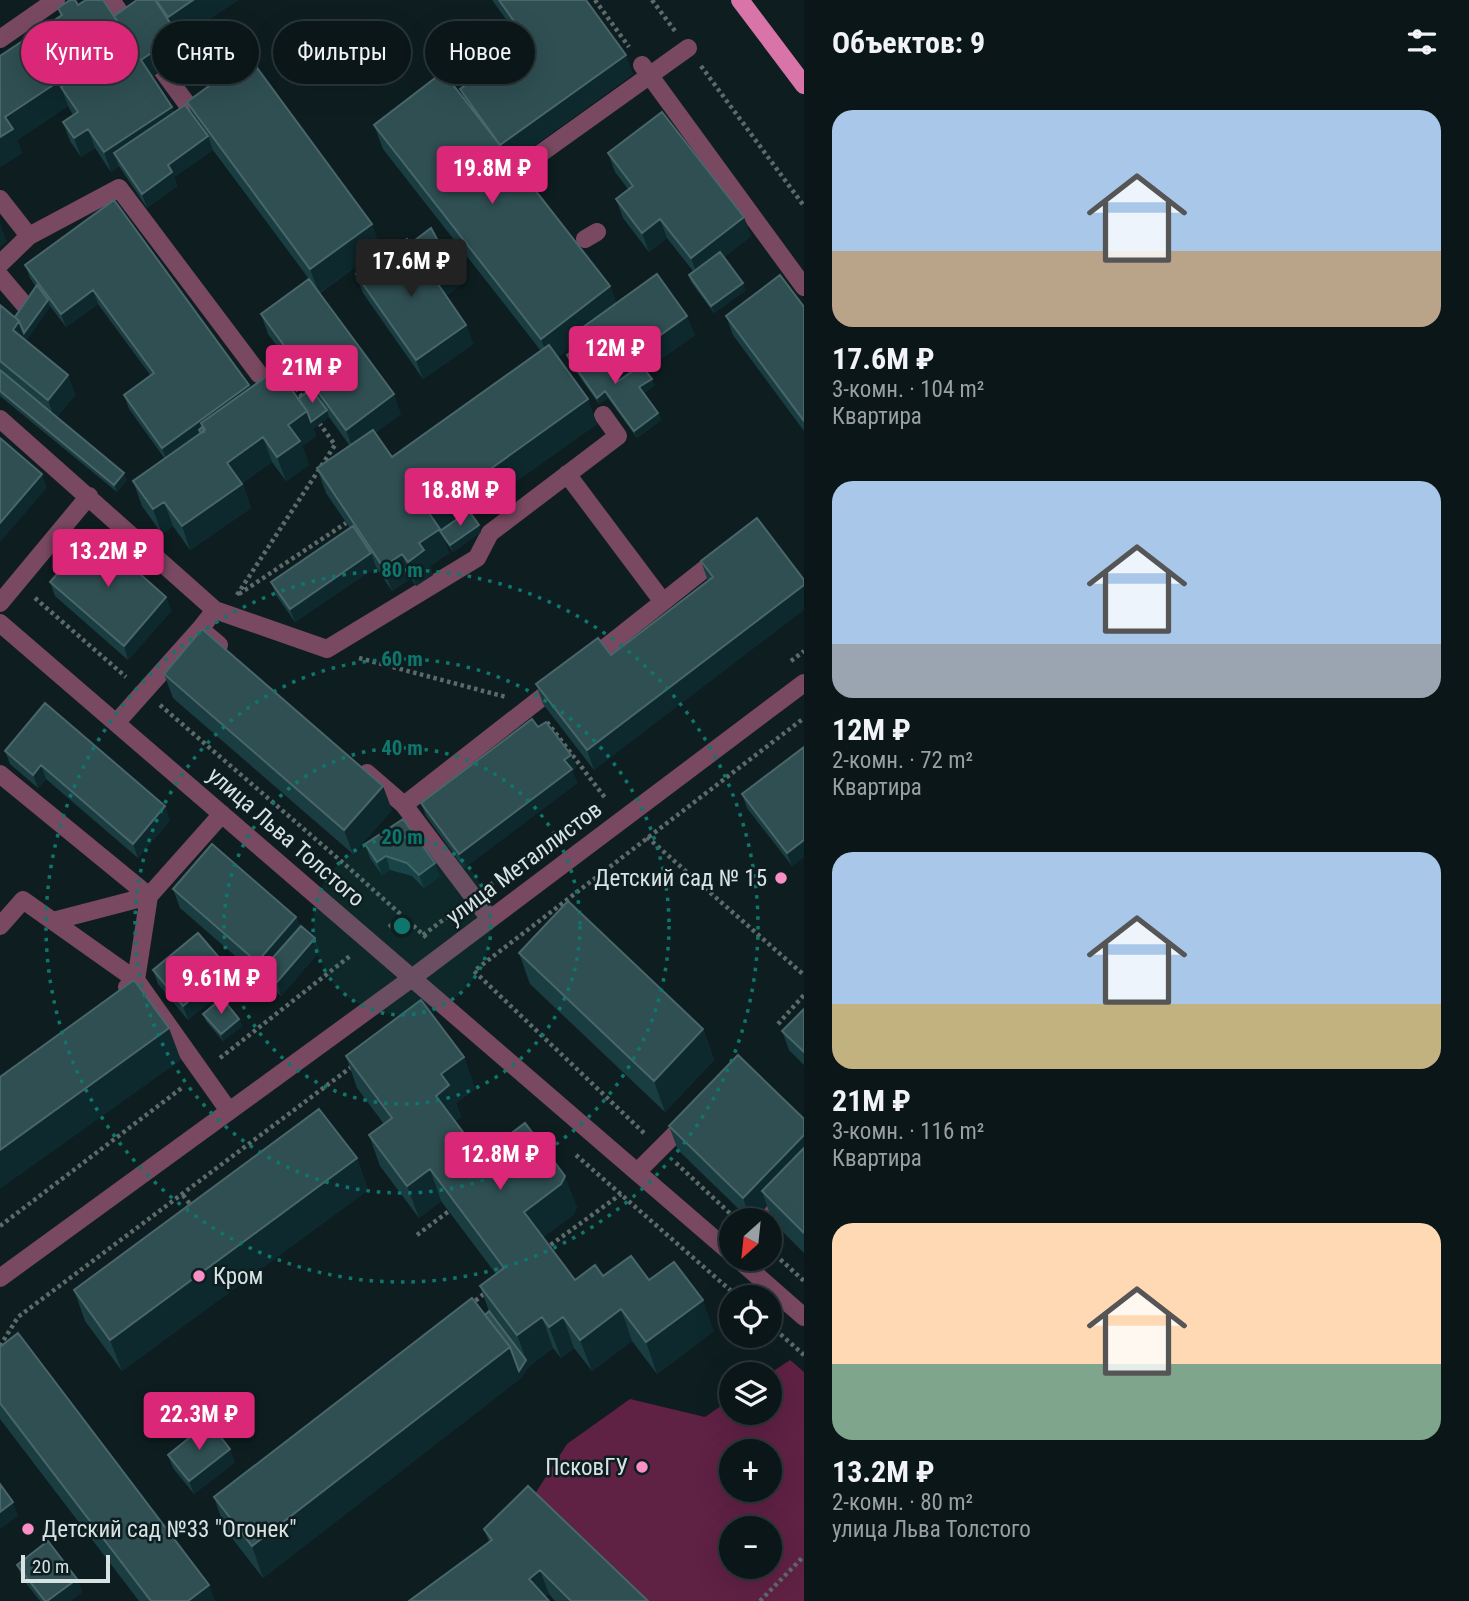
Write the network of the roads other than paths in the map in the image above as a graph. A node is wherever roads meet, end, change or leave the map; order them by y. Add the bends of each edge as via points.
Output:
1 (56, 0) edge
2 (111, 0) edge
3 (740, 0) edge
4 (126, 21) edge
5 (0, 39) edge
6 (688, 48) road end
7 (646, 70) junction
8 (172, 84) edge
9 (804, 85) edge
10 (187, 104) edge
11 (523, 166) dead end
12 (0, 199) edge
13 (29, 236) junction
14 (0, 264) edge
15 (0, 276) edge
16 (804, 287) edge
17 (28, 309) edge
18 (259, 374) road end
19 (603, 415) dead end
20 (0, 419) edge
21 (567, 474) junction
22 (89, 496) junction
23 (736, 545) edge
24 (663, 602) junction
25 (0, 603) edge
26 (215, 610) junction
27 (0, 623) edge
28 (200, 629) junction
29 (230, 655) edge
30 (804, 683) edge
31 (116, 723) junction
32 (353, 761) edge
33 (0, 774) edge
34 (404, 805) junction
35 (222, 814) junction
36 (149, 896) junction
37 (490, 919) junction
38 (53, 921) junction
39 (0, 926) edge
40 (412, 978) junction
41 (136, 980) junction
42 (115, 996) edge
43 (700, 1109) edge
44 (229, 1111) junction
45 (637, 1172) junction
46 (804, 1180) edge
47 (777, 1208) edge
48 (719, 1243) edge
49 (752, 1271) edge
50 (0, 1278) edge
51 (804, 1317) edge

1 - 5 street
2 - 4 street
3 - 9 main road
6 - 7 street
7 - 11 street
7 - 16 street
8 - 10 street
12 - 13 street
13 - 14 street
13 - 18 street via 118,188
15 - 17 street
19 - 21 street via 618,436
20 - 22 street
21 - 24 street
21 - 26 street via 490,533 477,558 327,649
22 - 25 street
22 - 26 street
23 - 24 street
24 - 34 street
26 - 28 street
27 - 31 street, улица Льва Толстого
28 - 29 street
28 - 31 street
30 - 37 street, улица Металлистов
31 - 35 street, улица Льва Толстого
32 - 34 street
33 - 36 street
34 - 37 street
35 - 36 street
35 - 40 street, улица Льва Толстого
36 - 38 street
36 - 41 street
37 - 40 street, улица Металлистов
38 - 39 street via 23,900
38 - 41 street
40 - 44 street, улица Металлистов
40 - 45 street, улица Льва Толстого
41 - 42 street
41 - 44 street
43 - 45 street
44 - 50 street, улица Металлистов
45 - 48 street, улица Льва Толстого
46 - 47 street
49 - 51 street

